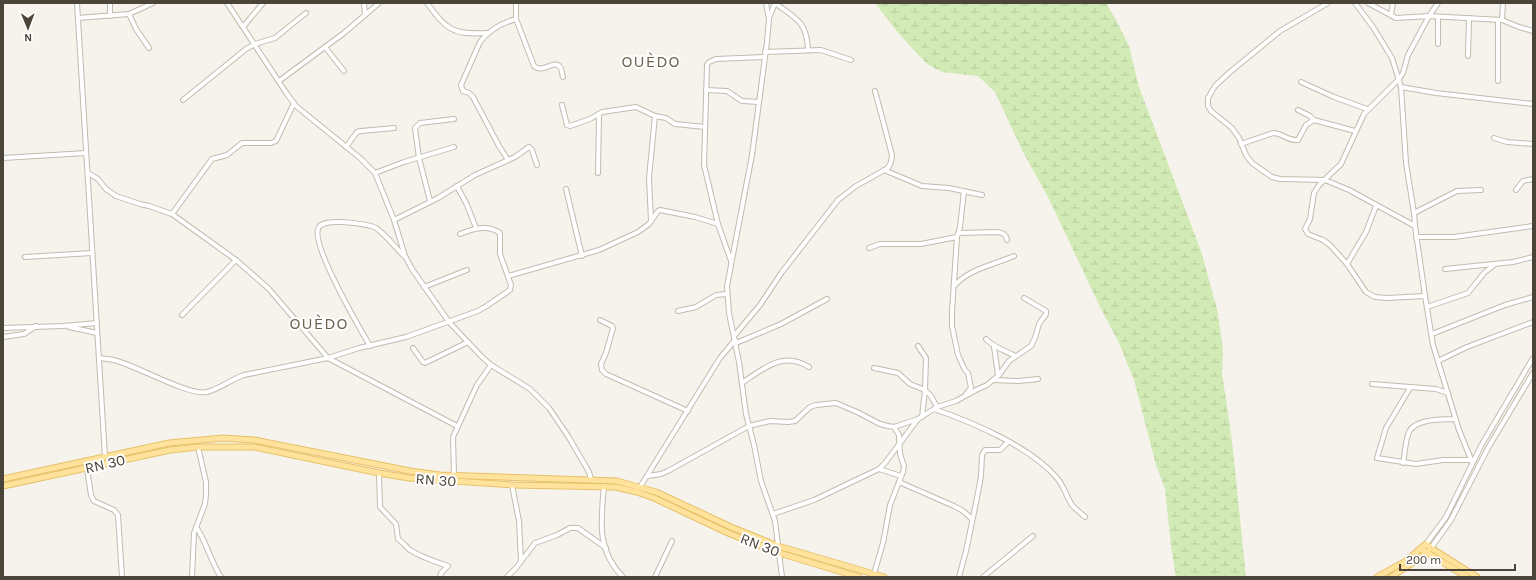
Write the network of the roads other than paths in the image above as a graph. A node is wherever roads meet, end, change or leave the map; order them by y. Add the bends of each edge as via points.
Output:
1 (77, 3) edge
2 (110, 3) edge
3 (153, 3) edge
4 (227, 3) edge
5 (263, 3) edge
6 (364, 3) edge
7 (379, 3) edge
8 (426, 3) edge
9 (516, 3) edge
10 (766, 3) edge
11 (775, 3) edge
12 (1328, 3) edge
13 (1355, 3) edge
14 (1368, 3) edge
15 (1393, 3) edge
16 (1438, 3) edge
17 (1503, 3) edge
18 (306, 13) dead end
19 (129, 14) junction
20 (1391, 14) junction
21 (365, 15) junction
22 (110, 16) junction
23 (1429, 16) junction
24 (1438, 17) junction
25 (78, 18) junction
26 (1469, 18) junction
27 (516, 19) junction
28 (769, 19) junction
29 (1500, 20) junction
30 (243, 26) junction
31 (1533, 31) edge
32 (487, 33) junction
33 (255, 44) junction
34 (1438, 44) dead end
35 (325, 47) junction
36 (149, 48) dead end
37 (808, 50) junction
38 (765, 52) junction
39 (1468, 56) dead end
40 (764, 57) junction
41 (851, 60) dead end
42 (344, 71) dead end
43 (563, 77) dead end
44 (1399, 78) junction
45 (279, 81) junction
46 (1498, 81) dead end
47 (1301, 82) dead end
48 (1401, 87) junction
49 (706, 90) junction
50 (875, 91) dead end
51 (183, 100) dead end
52 (294, 102) junction
53 (759, 102) junction
54 (1533, 104) edge
55 (562, 105) dead end
56 (1367, 109) junction
57 (1298, 110) dead end
58 (599, 114) junction
59 (655, 116) junction
60 (454, 119) dead end
61 (1314, 120) junction
62 (705, 127) junction
63 (394, 128) dead end
64 (1356, 130) junction
65 (1494, 138) dead end
66 (1241, 144) junction
67 (1533, 144) edge
68 (346, 147) junction
69 (454, 147) dead end
70 (86, 152) junction
71 (3, 158) edge
72 (419, 158) junction
73 (508, 160) junction
74 (537, 165) dead end
75 (884, 170) junction
76 (88, 173) junction
77 (375, 173) junction
78 (598, 173) dead end
79 (1533, 179) edge
80 (1325, 180) junction
81 (457, 186) junction
82 (566, 189) dead end
83 (1481, 190) dead end
84 (1516, 190) dead end
85 (964, 191) junction
86 (982, 195) dead end
87 (430, 201) junction
88 (1376, 206) junction
89 (1414, 213) junction
90 (172, 214) junction
91 (394, 220) junction
92 (651, 221) junction
93 (718, 224) junction
94 (1415, 226) junction
95 (1533, 226) edge
96 (476, 228) junction
97 (460, 234) dead end
98 (958, 235) junction
99 (1416, 237) junction
100 (1007, 240) dead end
101 (869, 248) dead end
102 (92, 253) junction
103 (405, 256) junction
104 (582, 256) junction
105 (1014, 256) dead end
106 (1533, 257) edge
107 (25, 258) dead end
108 (236, 260) junction
109 (731, 261) junction
110 (1347, 264) junction
111 (1494, 265) junction
112 (1445, 269) dead end
113 (468, 270) dead end
114 (508, 276) junction
115 (424, 287) junction
116 (954, 287) junction
117 (727, 294) junction
118 (1425, 296) junction
119 (1533, 297) edge
120 (1024, 298) dead end
121 (827, 299) dead end
122 (1427, 307) junction
123 (678, 311) dead end
124 (182, 315) dead end
125 (600, 320) dead end
126 (449, 322) junction
127 (1533, 322) edge
128 (97, 323) junction
129 (36, 326) junction
130 (63, 326) junction
131 (3, 328) edge
132 (98, 333) junction
133 (1432, 334) junction
134 (3, 337) edge
135 (986, 339) dead end
136 (735, 340) junction
137 (468, 342) junction
138 (370, 346) junction
139 (918, 346) dead end
140 (994, 347) junction
141 (413, 348) dead end
142 (1015, 356) junction
143 (99, 358) junction
144 (328, 358) junction
145 (1533, 358) edge
146 (1438, 361) junction
147 (491, 365) junction
148 (809, 367) dead end
149 (874, 368) dead end
150 (1533, 373) edge
151 (998, 376) junction
152 (1038, 379) dead end
153 (992, 380) junction
154 (1531, 380) edge
155 (742, 383) junction
156 (1372, 384) dead end
157 (971, 388) junction
158 (1410, 388) junction
159 (925, 390) junction
160 (976, 390) junction
161 (1448, 393) junction
162 (964, 396) junction
163 (936, 408) junction
164 (688, 411) junction
165 (920, 418) junction
166 (1456, 419) junction
167 (457, 426) junction
168 (749, 426) junction
169 (894, 427) junction
170 (1008, 442) junction
171 (900, 444) junction
172 (198, 447) junction
173 (105, 456) junction
174 (1472, 461) junction
175 (1403, 463) junction
176 (87, 469) junction
177 (879, 469) junction
178 (379, 473) junction
179 (454, 475) junction
180 (648, 476) junction
181 (901, 476) junction
182 (3, 479) edge
183 (591, 479) junction
184 (899, 482) junction
185 (512, 485) junction
186 (3, 486) edge
187 (604, 486) junction
188 (640, 487) junction
189 (773, 514) junction
190 (1085, 517) dead end
191 (972, 518) junction
192 (196, 527) junction
193 (1033, 536) dead end
194 (672, 541) dead end
195 (1426, 544) junction
196 (778, 546) junction
197 (606, 548) junction
198 (1431, 548) junction
199 (1421, 549) junction
200 (779, 553) junction
201 (1426, 553) junction
202 (521, 561) junction
203 (874, 576) edge
204 (122, 577) edge
205 (192, 577) edge
206 (221, 577) edge
207 (440, 577) edge
208 (507, 577) edge
209 (623, 577) edge
210 (655, 577) edge
211 (782, 577) edge
212 (859, 577) edge
213 (884, 577) edge
214 (959, 577) edge
215 (983, 577) edge
216 (1377, 577) edge
217 (1391, 577) edge
218 (1467, 577) edge
219 (1477, 577) edge

1 - 25 street
2 - 22 street
3 - 19 street
4 - 30 street
5 - 30 street
6 - 21 street
7 - 21 street
8 - 32 street via 439,19 456,32
9 - 27 street
10 - 28 street
11 - 28 street
11 - 37 street via 802,24 808,37
12 - 66 street via 1280,31 1215,86 1208,98 1208,106 1232,128
13 - 44 street via 1392,58
14 - 20 street
15 - 20 street
16 - 23 street
17 - 29 street
18 - 33 street via 275,38
19 - 22 street
19 - 36 street
20 - 23 street via 1396,18
21 - 35 street
22 - 25 street
23 - 24 street
23 - 44 street
24 - 26 street
24 - 34 street
25 - 70 street
26 - 29 street
26 - 39 street
27 - 32 street
27 - 43 street via 534,66 541,69 558,65
28 - 38 street
29 - 31 street
29 - 46 street
30 - 33 street
32 - 73 street via 478,47 461,88 473,97
33 - 45 street
33 - 51 street
35 - 42 street
35 - 45 street
37 - 38 street
37 - 41 street via 820,50
38 - 40 street
40 - 49 street via 716,59 709,62
40 - 53 street
44 - 48 street
44 - 56 street via 1373,106
45 - 52 street
47 - 56 street
48 - 54 street
48 - 89 street via 1406,163
49 - 53 street via 726,91 742,101
49 - 62 street
50 - 75 street via 892,155 891,162
52 - 68 street
52 - 90 street via 276,142 242,143 227,155 212,159
53 - 109 street
55 - 58 street via 565,122 570,126
56 - 64 street
57 - 61 street
58 - 59 street via 636,107
58 - 78 street
59 - 62 street via 682,126
59 - 92 street via 649,178
60 - 72 street via 417,125 415,128
61 - 64 street
61 - 66 street via 1306,125 1298,140 1273,132
62 - 93 street via 704,165
63 - 68 street via 357,132
64 - 80 street via 1341,164
65 - 67 street
66 - 80 street via 1252,163 1272,177
68 - 77 street
69 - 72 street
70 - 71 street
70 - 76 street
72 - 77 street
72 - 87 street
73 - 74 street via 530,147
73 - 81 street via 475,174
75 - 85 street via 922,186
75 - 136 street via 838,200 782,272
76 - 90 street via 116,196
76 - 102 street
77 - 91 street
79 - 84 street via 1523,181
80 - 88 street
80 - 110 street via 1314,192 1310,219 1305,229 1308,234 1330,245
81 - 87 street
81 - 96 street
82 - 104 street
83 - 89 street via 1457,191
85 - 86 street
85 - 98 street
87 - 91 street
88 - 94 street
88 - 110 street via 1366,232
89 - 94 street
90 - 108 street
91 - 103 street
92 - 93 street via 660,210
92 - 104 street via 634,234
93 - 109 street
94 - 99 street
95 - 99 street via 1454,237
96 - 97 street
96 - 114 street via 500,233 500,254
98 - 100 street via 997,232 1006,236
98 - 101 street via 921,244 880,244
98 - 116 street
99 - 118 street
102 - 107 street
102 - 128 street
103 - 115 street
103 - 138 street via 375,227 337,222 318,228 318,238 328,269
104 - 114 street
105 - 116 street via 969,273
106 - 111 street
108 - 124 street
108 - 144 street via 268,288
109 - 117 street
110 - 118 street via 1366,292 1375,297
111 - 112 street
111 - 122 street via 1484,272 1468,293
113 - 115 street
114 - 126 street via 511,288 504,295 485,307
115 - 126 street
116 - 157 street via 954,333 958,355 968,373
117 - 123 street via 716,295 696,307
117 - 136 street
118 - 122 street
119 - 133 street via 1504,305
120 - 142 street via 1043,309 1046,314 1039,324 1031,346
121 - 136 street via 781,324
122 - 133 street
125 - 164 street via 613,328 601,364 602,370
126 - 137 street
126 - 138 street
127 - 146 street
128 - 130 street
128 - 132 street
129 - 130 street
129 - 131 street
129 - 134 street via 24,334
130 - 132 street
132 - 143 street
133 - 146 street
135 - 140 street
136 - 155 street
136 - 164 street via 720,358
137 - 141 street via 426,362 423,362
137 - 147 street
138 - 144 street
139 - 159 street via 926,358
140 - 142 street
140 - 151 street
142 - 151 street
143 - 144 street via 117,361 194,392 202,392 244,375
143 - 173 street
144 - 167 street
145 - 174 street
146 - 161 street
147 - 167 street via 476,385
147 - 183 street via 530,389 549,408 568,436
148 - 155 street via 791,361 776,362
149 - 159 street via 898,373 910,384
150 - 154 street
151 - 153 street
152 - 153 street
153 - 160 street
154 - 198 street via 1488,448 1451,520
155 - 168 street
156 - 158 street
157 - 160 street
157 - 162 street
158 - 161 street via 1436,389
158 - 175 street via 1386,428 1377,458
159 - 163 street
159 - 165 street
160 - 162 street
161 - 166 street
162 - 163 street
163 - 165 street
163 - 170 street
164 - 180 street via 651,466
165 - 169 street
165 - 171 street
166 - 174 street
166 - 175 street via 1424,422 1412,428
167 - 179 street via 453,437
168 - 169 street via 770,421 795,421 810,407 836,403 880,424
168 - 180 street via 661,474
168 - 189 street via 760,481
169 - 171 street via 899,435
170 - 190 street via 1044,465 1058,478 1073,506
170 - 191 street via 1000,450 989,449 983,452
171 - 177 street
171 - 181 street via 904,466
172 - 176 main road, RN 30 / RN 30 via 170,450
172 - 178 main road, RN 30 / RN 30 via 254,447
172 - 192 street via 206,482 206,494
173 - 179 main road, RN 30 via 169,443 237,439 290,446 410,471
173 - 182 main road, RN 30
174 - 175 street
174 - 195 street via 1446,517
176 - 186 main road, RN 30 / RN 30
176 - 204 street via 94,501 114,510 118,515
177 - 181 street
177 - 189 street via 814,500
178 - 185 main road, RN 30 / RN 30 via 432,480
178 - 207 street via 380,507 396,524 398,539 409,549 448,566
179 - 183 main road, RN 30
180 - 188 street
181 - 184 street
183 - 188 main road, RN 30 via 617,481
184 - 191 street via 954,506
184 - 203 street via 890,505
185 - 187 main road, RN 30 / RN 30
185 - 202 street via 519,521
187 - 197 street via 601,526
187 - 200 main road, RN 30 / RN 30 via 630,490 654,498 728,533
188 - 196 main road, RN 30
189 - 196 street
191 - 214 street
192 - 205 street
192 - 206 street
193 - 215 street
194 - 210 street
195 - 198 main road
195 - 199 main road
196 - 200 street
196 - 203 main road, RN 30
197 - 202 street via 573,527 535,543
197 - 209 street via 617,571
198 - 201 main road
198 - 219 main road
199 - 201 main road
199 - 216 main road via 1406,561
200 - 211 street
200 - 212 main road, RN 30 / RN 30
201 - 217 main road
201 - 218 main road
202 - 208 street
203 - 213 main road, RN 30

